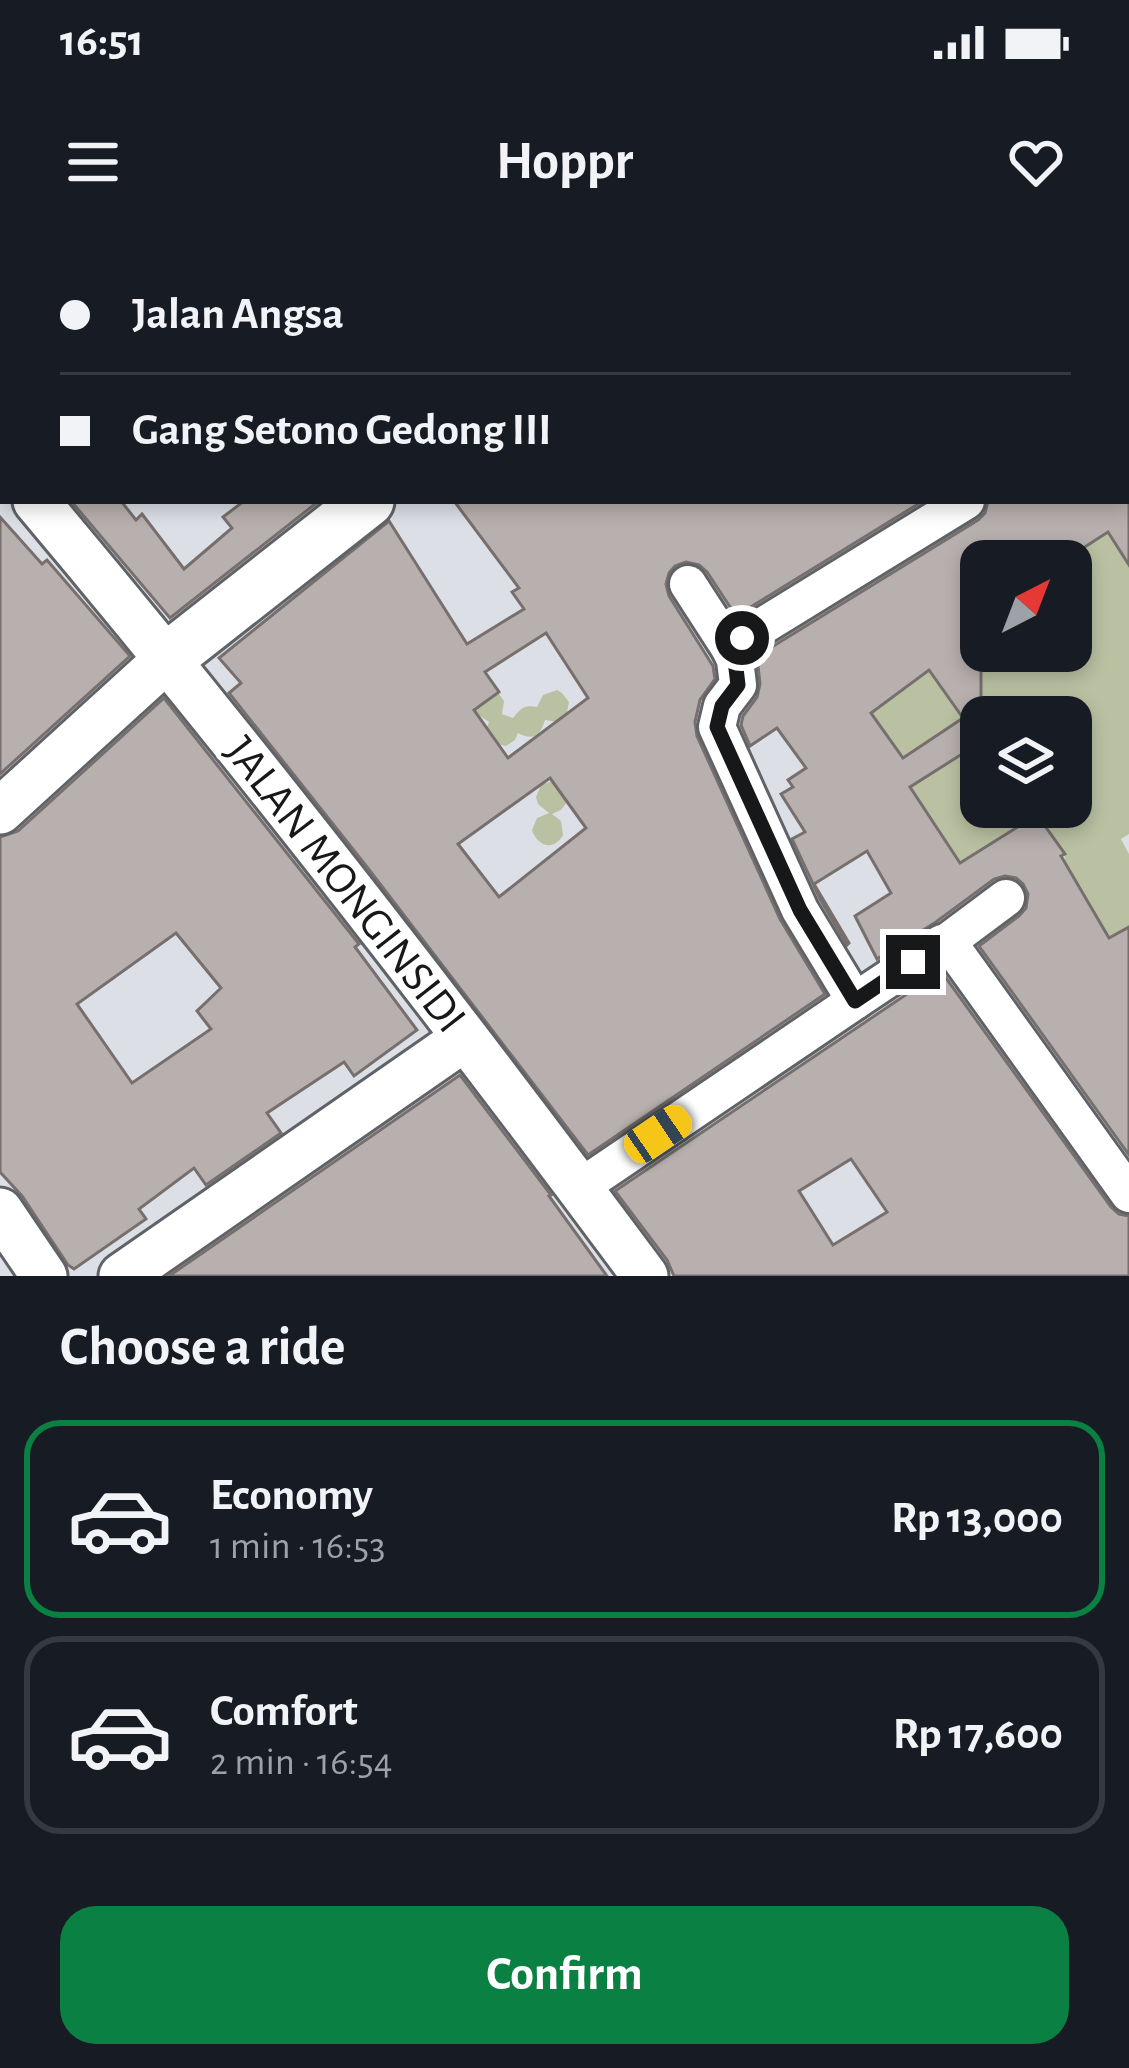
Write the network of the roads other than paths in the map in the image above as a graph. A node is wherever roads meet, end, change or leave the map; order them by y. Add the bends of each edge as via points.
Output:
1 (39, 504) edge
2 (364, 504) edge
3 (961, 504) edge
4 (688, 584) dead end
5 (730, 649) junction
6 (168, 658) junction
7 (0, 812) edge
8 (1006, 898) dead end
9 (947, 942) junction
10 (855, 1001) junction
11 (465, 1038) junction
12 (580, 1188) junction
13 (1129, 1194) edge
14 (0, 1211) edge
15 (44, 1276) edge
16 (122, 1276) edge
17 (645, 1276) edge

1 - 6 street, JALAN MONGINSIDI
2 - 6 main road
3 - 5 street
4 - 5 street
5 - 10 street via 738,685 717,727 800,910
6 - 7 street
6 - 11 street, JALAN MONGINSIDI
8 - 9 street
9 - 10 street
9 - 13 street
10 - 12 street
11 - 12 street, JALAN MONGINSIDI
11 - 16 street
12 - 17 street, JALAN MONGINSIDI
14 - 15 street

